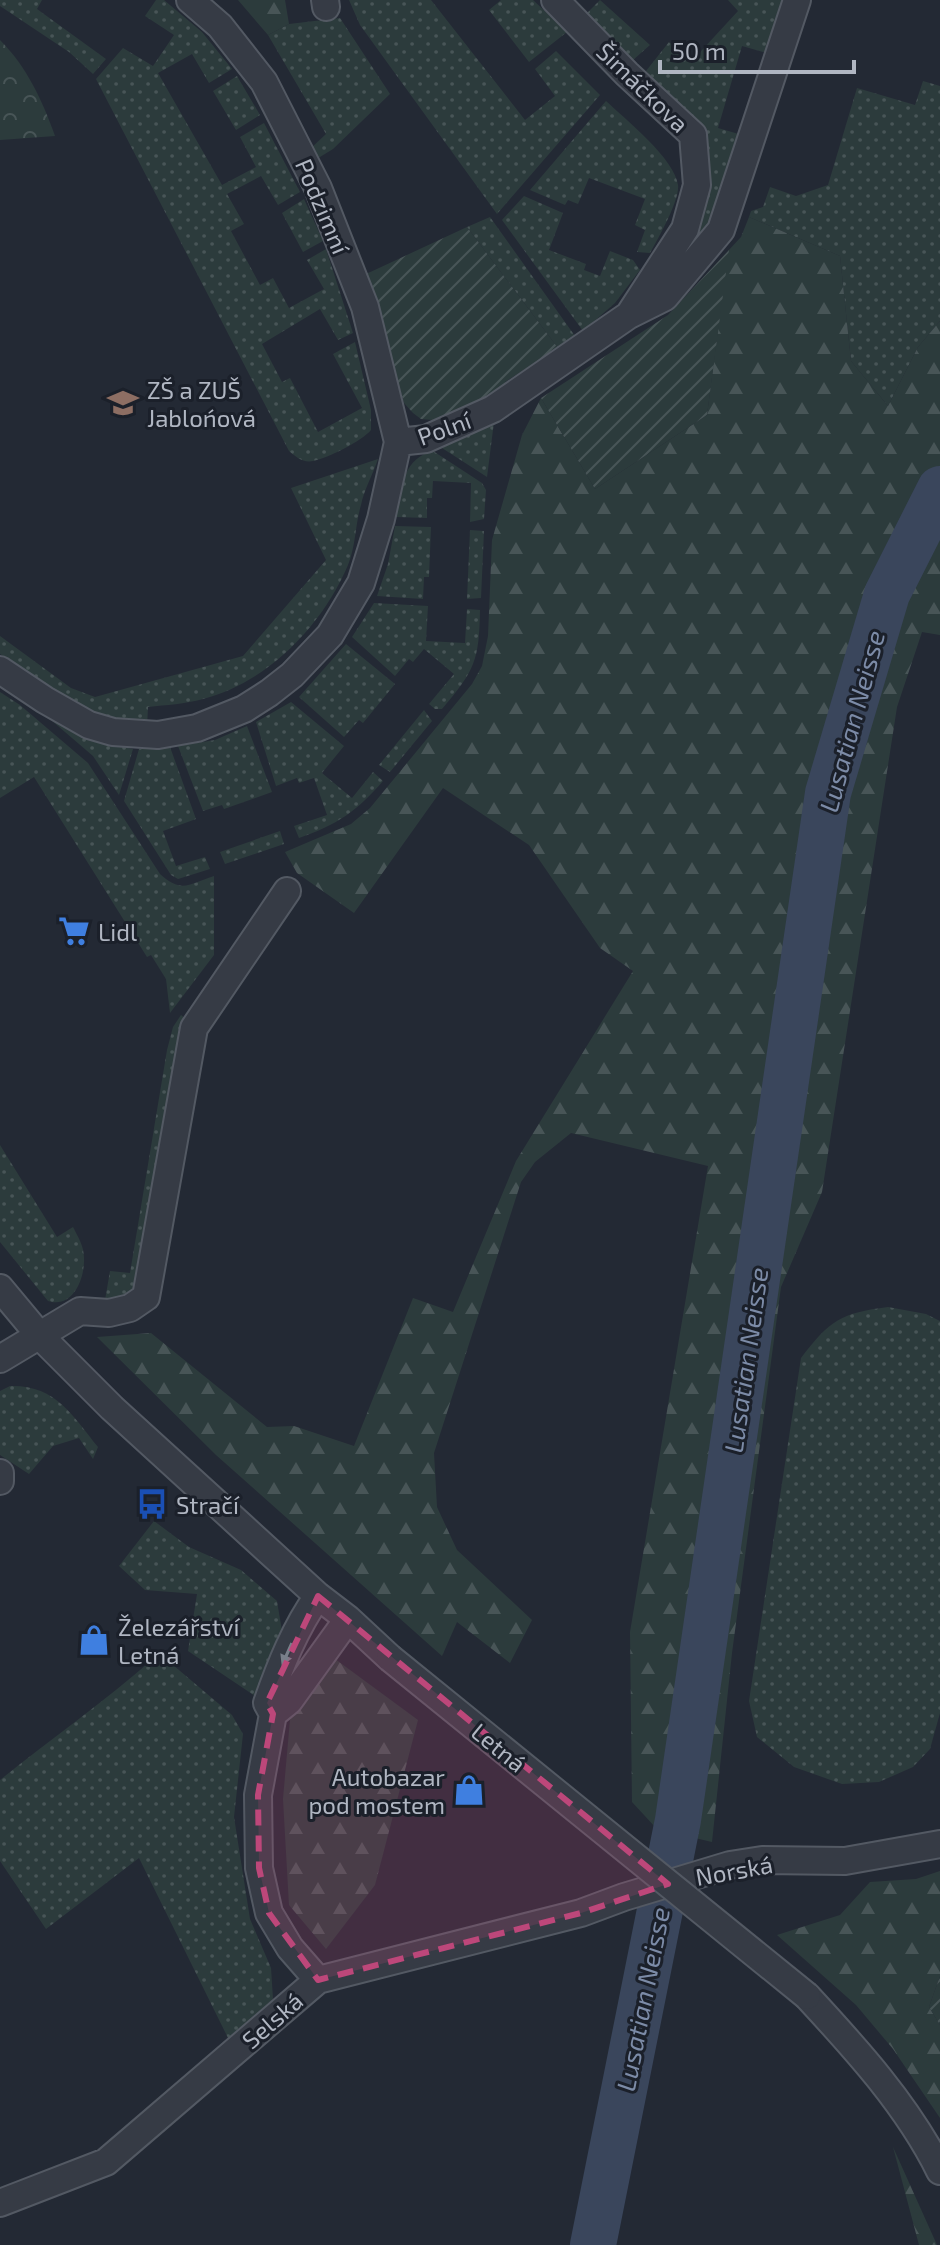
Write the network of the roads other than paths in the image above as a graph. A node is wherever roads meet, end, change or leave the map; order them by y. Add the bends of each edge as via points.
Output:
1 (190, 0) edge
2 (555, 0) edge
3 (797, 0) edge
4 (629, 315) junction
5 (398, 442) junction
6 (0, 670) edge
7 (287, 891) dead end
8 (0, 1288) edge
9 (40, 1336) junction
10 (0, 1359) edge
11 (0, 1473) edge
12 (0, 1481) edge
13 (318, 1596) junction
14 (348, 1619) junction
15 (273, 1714) junction
16 (940, 1844) edge
17 (581, 1913) joint
18 (318, 1980) junction
19 (940, 2171) edge
20 (0, 2203) edge

1 - 5 street, Podzimní via 220,26 264,82 318,188 365,307
2 - 4 street, Šimáčkova via 693,135 697,185 685,229
3 - 4 street, Polní via 721,230 665,297
4 - 5 street, Polní via 493,409 426,439
5 - 6 street, Polní via 381,519 347,609 301,667 244,709 170,734 113,732 89,725
7 - 9 street via 194,1028 146,1297 109,1313 80,1311
8 - 9 street, Letná
9 - 10 street
9 - 13 street, Letná
11 - 12 street
13 - 14 street, Letná
13 -> 15 street via 274,1682 267,1703
14 - 15 street via 289,1701
14 - 19 street, Letná, bridge via 807,1996 858,2051
15 - 18 street via 258,1795 259,1868 269,1913
16 - 17 street, Norská via 845,1861 730,1865
17 - 18 street, Selská
18 - 20 street, Selská via 106,2162

